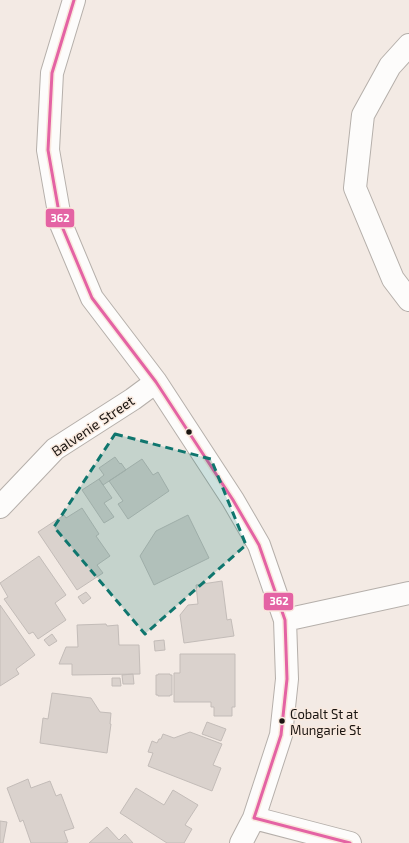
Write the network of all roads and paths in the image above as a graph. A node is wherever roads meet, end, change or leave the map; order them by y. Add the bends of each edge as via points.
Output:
1 (74, 0) edge
2 (409, 45) edge
3 (409, 300) edge
4 (156, 382) junction
5 (0, 507) edge
6 (409, 593) edge
7 (285, 620) junction
8 (254, 818) junction
9 (241, 843) edge
10 (350, 843) edge

1 - 4 street via 52,73 48,150 61,224 92,298
2 - 3 street via 390,66 363,115 355,188 393,279
4 - 5 street, Balvenie Street via 55,449
4 - 7 street via 233,500 259,545
6 - 7 street
7 - 8 street via 287,679 281,735
8 - 9 street
8 - 10 street

